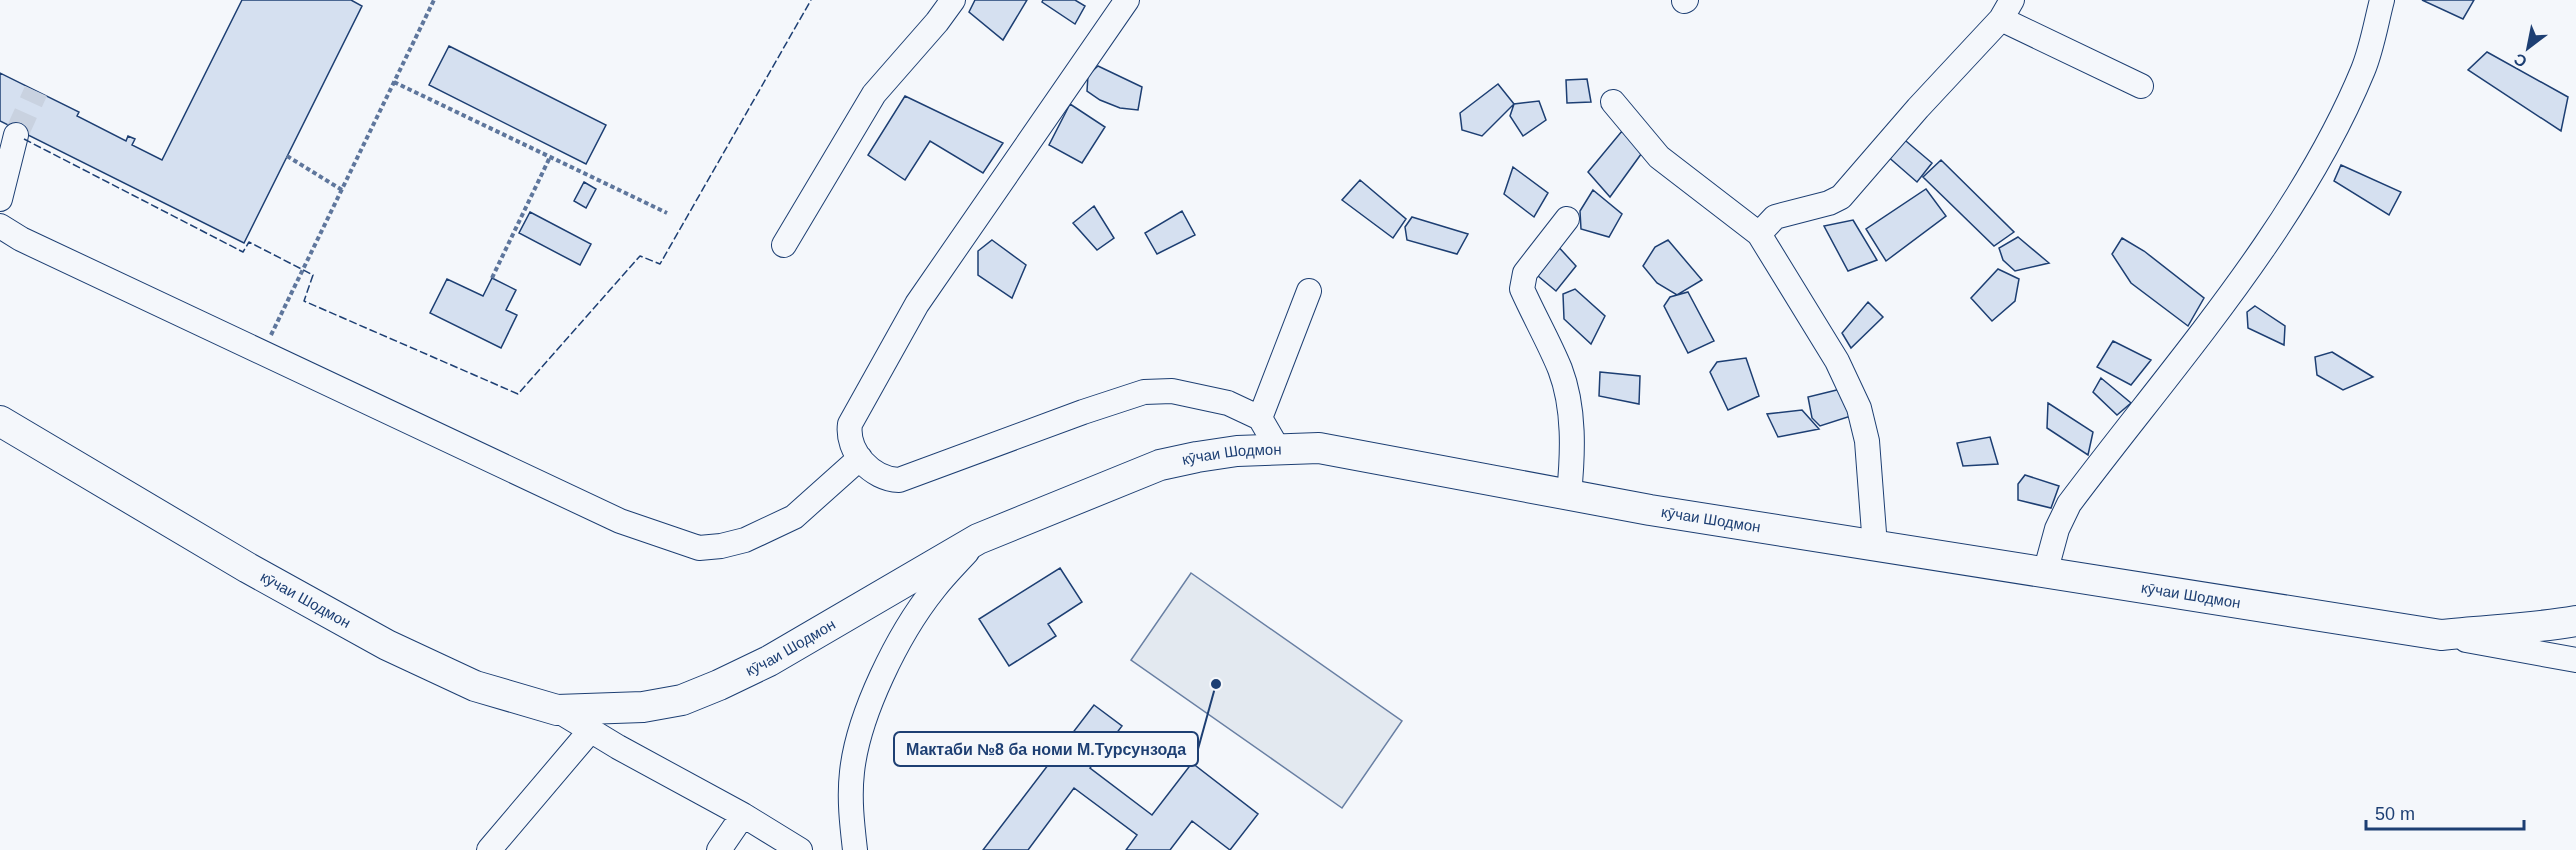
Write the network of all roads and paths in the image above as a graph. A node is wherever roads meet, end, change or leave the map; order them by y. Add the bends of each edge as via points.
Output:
1 (434, 0) edge
2 (952, 0) edge
3 (1127, 0) edge
4 (2382, 0) edge
5 (2006, 10) edge
6 (394, 82) junction
7 (2141, 86) dead end
8 (1613, 102) dead end
9 (16, 135) tunnel mouth
10 (287, 156) dead end
11 (550, 157) junction
12 (342, 190) junction
13 (0, 200) edge
14 (667, 213) dead end
15 (1567, 219) dead end
16 (0, 226) edge
17 (1759, 234) junction
18 (783, 245) dead end
19 (492, 278) dead end
20 (1309, 291) dead end
21 (262, 352) junction
22 (1260, 418) junction
23 (0, 421) edge
24 (1278, 449) junction
25 (860, 458) junction
26 (1569, 494) junction
27 (978, 539) junction
28 (1875, 546) junction
29 (2045, 573) junction
30 (2576, 621) edge
31 (2441, 635) junction
32 (2576, 660) edge
33 (557, 710) junction
34 (590, 731) junction
35 (743, 815) junction
36 (489, 850) edge
37 (719, 850) edge
38 (800, 850) edge
39 (855, 850) edge

1 - 6 path
2 - 18 street via 874,94
3 - 25 street via 917,304 850,424 850,436
4 - 29 street via 2363,69 2322,154 2272,234 2207,325 2069,504 2057,529
5 - 7 street
5 - 17 street via 1841,197 1775,217
6 - 11 path
6 - 12 path
8 - 17 street via 1659,157
9 - 13 street
10 - 12 path
11 - 14 path
11 - 19 path
12 - 21 path
15 - 26 street via 1524,273 1522,283 1567,391 1573,454
16 - 21 street
17 - 28 street via 1837,361 1859,408 1867,441
20 - 22 street
21 - 25 street via 620,521 699,548 745,540 794,517
22 - 24 street
22 - 25 street via 1202,396 1144,392 899,480 883,477
23 - 33 main road, кӯчаи Шодмон via 387,645 475,686
24 - 26 main road, кӯчаи Шодмон via 1319,448
24 - 27 main road, кӯчаи Шодмон via 1237,451 1160,465
26 - 28 main road, кӯчаи Шодмон
27 - 33 main road, кӯчаи Шодмон via 769,661 719,685 682,700 643,707
27 - 39 street via 921,608 902,638 866,715 852,770 850,798
28 - 29 main road, кӯчаи Шодмон
29 - 31 main road, кӯчаи Шодмон
30 - 31 main road, кӯчаи Шодмон via 2532,629 2496,628
31 - 32 street
33 - 34 street
34 - 35 street
34 - 36 street
35 - 37 street
35 - 38 street

